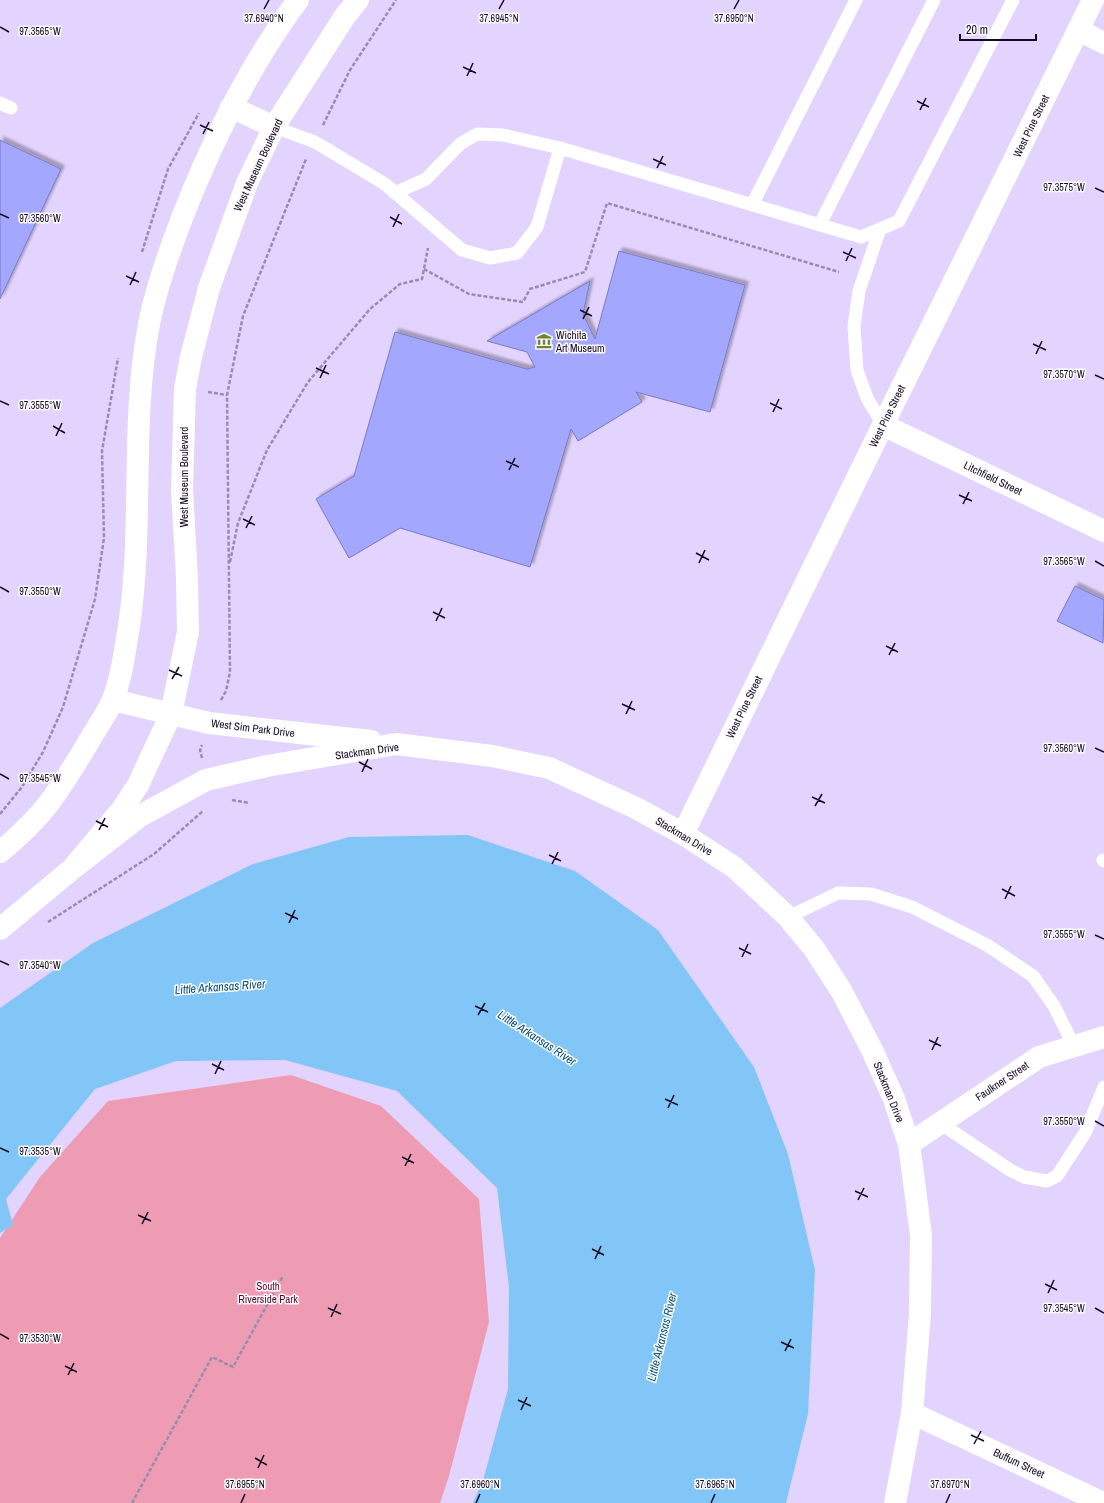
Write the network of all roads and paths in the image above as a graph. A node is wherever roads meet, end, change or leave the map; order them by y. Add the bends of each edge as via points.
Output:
1 (298, 0) edge
2 (358, 0) edge
3 (396, 0) edge
4 (856, 0) edge
5 (934, 0) edge
6 (1013, 0) edge
7 (1093, 0) edge
8 (1078, 30) junction
9 (1104, 43) edge
10 (231, 107) junction
11 (274, 127) junction
12 (314, 142) junction
13 (560, 148) junction
14 (395, 193) junction
15 (752, 205) junction
16 (433, 224) junction
17 (820, 224) junction
18 (880, 229) junction
19 (424, 269) junction
20 (839, 272) dead end
21 (883, 424) junction
22 (1104, 531) edge
23 (229, 567) junction
24 (113, 700) junction
25 (171, 714) junction
26 (209, 723) junction
27 (396, 744) junction
28 (206, 780) junction
29 (683, 834) junction
30 (0, 852) edge
31 (72, 869) junction
32 (788, 917) junction
33 (46, 924) dead end
34 (0, 929) edge
35 (1104, 1037) edge
36 (1074, 1046) junction
37 (1104, 1086) edge
38 (940, 1123) junction
39 (909, 1144) junction
40 (283, 1276) dead end
41 (912, 1413) junction
42 (132, 1503) edge
43 (895, 1503) edge
44 (1103, 1503) edge

1 - 10 street
2 - 11 street, West Museum Boulevard via 344,16
3 - 12 path via 350,70
4 - 15 lane
5 - 17 lane
6 - 18 lane via 899,221
7 - 8 street, West Pine Street
8 - 9 street
8 - 21 street, West Pine Street
10 - 11 street
10 - 24 street via 198,178 168,255 149,323 140,398 134,592 125,650
11 - 12 lane
11 - 25 street, West Museum Boulevard via 247,183 209,288 185,389 182,490 188,578 188,632
12 - 14 lane via 385,184
12 - 23 path via 243,316 227,395
13 - 14 lane via 504,135 477,134 460,144 426,179
13 - 15 lane
13 - 16 lane via 537,227 517,253 490,258 462,250
14 - 16 lane
15 - 17 lane
16 - 19 path
17 - 18 lane via 862,237
18 - 21 lane via 859,291 854,326 857,370 867,398
19 - 20 path via 469,294 523,302 530,289 585,272 607,203
19 - 23 path via 422,279 400,284 370,309 308,382 267,450 238,523
21 - 22 street, Litchfield Street
21 - 29 street, West Pine Street
23 - 26 path via 230,672 226,691
24 - 25 street, West Sim Park Drive
24 - 30 street via 49,804
25 - 26 street, West Sim Park Drive
25 - 31 street, West Museum Boulevard via 138,784 122,808
26 - 27 street, West Sim Park Drive
26 - 28 path via 200,750
27 - 28 street, Stackman Drive via 267,766
27 - 29 street, Stackman Drive via 492,756 549,768 636,808
28 - 31 street, Stackman Drive via 140,816
28 - 33 path via 216,797 197,817 154,854
29 - 32 street, Stackman Drive via 734,867
31 - 34 street, West Museum Boulevard
32 - 36 lane via 838,893 871,894 912,907 987,945 1032,976 1054,1006
32 - 39 street, Stackman Drive via 815,950 842,992 884,1076
35 - 36 street, Faulkner Street
36 - 38 street, Faulkner Street via 1039,1057
37 - 38 lane via 1085,1133 1057,1176 1047,1181 1024,1177 1010,1170
38 - 39 street, Faulkner Street
39 - 41 street, Stackman Drive via 921,1235 920,1314
40 - 42 path via 233,1367 212,1356
41 - 43 street, Stackman Drive
41 - 44 street, Buffum Street

